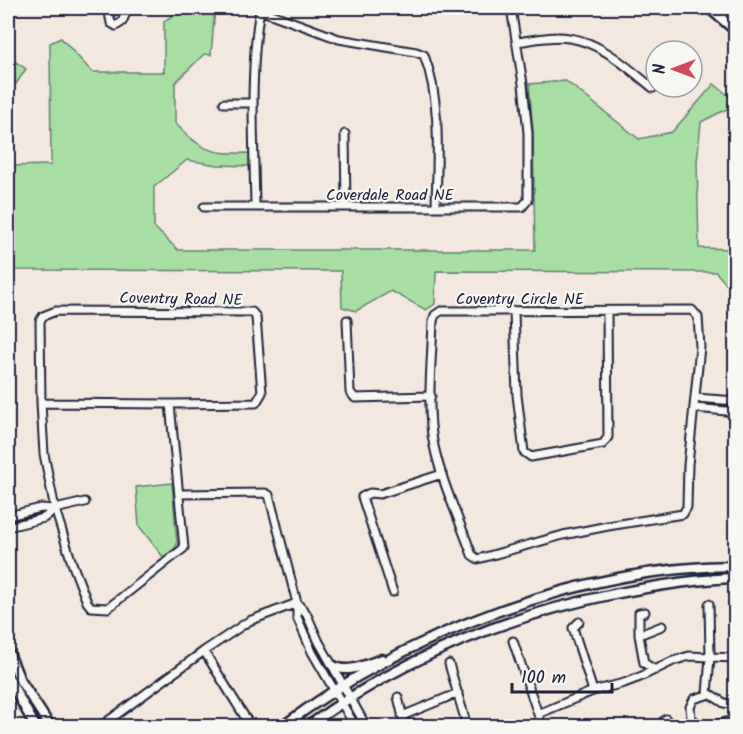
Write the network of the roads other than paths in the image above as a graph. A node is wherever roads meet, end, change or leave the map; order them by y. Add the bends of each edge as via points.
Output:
1 (108, 8) edge
2 (128, 8) edge
3 (511, 8) edge
4 (709, 8) edge
5 (727, 8) edge
6 (260, 9) edge
7 (735, 14) edge
8 (720, 17) junction
9 (735, 31) edge
10 (517, 42) junction
11 (644, 81) edge
12 (224, 103) dead end
13 (253, 103) junction
14 (345, 134) dead end
15 (204, 207) dead end
16 (255, 207) junction
17 (346, 207) junction
18 (436, 207) junction
19 (514, 312) junction
20 (607, 312) junction
21 (347, 320) dead end
22 (431, 396) junction
23 (696, 398) junction
24 (735, 401) edge
25 (41, 403) junction
26 (170, 405) junction
27 (694, 408) junction
28 (735, 412) edge
29 (442, 474) junction
30 (180, 494) junction
31 (85, 502) dead end
32 (55, 509) junction
33 (8, 516) edge
34 (8, 527) edge
35 (735, 566) edge
36 (735, 578) edge
37 (393, 592) dead end
38 (297, 603) junction
39 (709, 604) dead end
40 (645, 612) dead end
41 (579, 622) dead end
42 (662, 626) dead end
43 (639, 635) junction
44 (513, 641) dead end
45 (8, 651) edge
46 (204, 651) junction
47 (403, 652) junction
48 (710, 657) junction
49 (735, 658) edge
50 (449, 664) dead end
51 (332, 665) junction
52 (654, 670) junction
53 (8, 677) edge
54 (344, 684) junction
55 (334, 691) junction
56 (593, 691) junction
57 (458, 693) junction
58 (707, 694) junction
59 (351, 696) junction
60 (398, 697) dead end
61 (341, 703) junction
62 (735, 705) edge
63 (538, 714) junction
64 (402, 716) junction
65 (666, 719) dead end
66 (735, 719) edge
67 (35, 726) edge
68 (50, 726) edge
69 (101, 726) edge
70 (248, 726) edge
71 (283, 726) edge
72 (308, 726) edge
73 (355, 726) edge
74 (366, 726) edge
75 (405, 726) edge
76 (467, 726) edge
77 (542, 726) edge
78 (658, 726) edge
79 (699, 726) edge
80 (712, 726) edge

1 - 2 street via 111,23 116,26
3 - 10 street, Coverdale Road NE
4 - 8 street
5 - 7 street
5 - 8 street
6 - 13 street
6 - 18 street via 339,39 424,55 437,135
8 - 9 street
10 - 11 street via 568,37 616,59
10 - 18 street, Coverdale Road NE via 528,133 528,200 522,207
12 - 13 street
13 - 16 street
14 - 17 street
15 - 16 street, Coverdale Road NE
16 - 17 street, Coverdale Road NE
17 - 18 street, Coverdale Road NE
19 - 20 street, Coventry Circle NE
19 - 20 street via 517,395 524,452 531,457 603,444 608,437
19 - 22 street, Coventry Circle NE via 441,311 435,315
20 - 23 street, Coventry Circle NE via 692,310 698,317 700,347
21 - 22 street via 350,392 355,398
22 - 29 street, Coventry Circle NE via 434,444
23 - 24 street
23 - 27 street, Coventry Circle NE
25 - 26 street
25 - 26 street, Coventry Road NE via 39,326 43,316 50,312 252,312 256,317 260,358 260,400
25 - 32 street, Coventry Road NE
26 - 30 street, Coventry Road NE
27 - 28 street
27 - 29 street, Coventry Circle NE via 687,507 676,517 608,526 478,559 472,555
29 - 37 street via 362,497
30 - 32 street, Coventry Road NE via 184,549 108,608 91,607 87,602
30 - 38 street via 269,495
31 - 32 street
32 - 33 street via 41,508
32 - 34 street via 45,518
35 - 47 street via 643,573 568,589 488,615
36 - 59 street via 635,590 513,620 454,642
38 - 46 street via 249,621
38 - 51 street
38 - 55 street via 297,617
39 - 48 street
40 - 43 street via 639,613
41 - 56 street via 573,628
42 - 43 street
43 - 52 street via 644,663
44 - 63 street
45 - 68 street via 20,680
46 - 69 street
46 - 70 street
47 - 51 street via 347,669
47 - 54 street
48 - 49 street
48 - 52 street via 689,656
48 - 58 street
50 - 57 street
51 - 54 street
52 - 56 street
53 - 67 street
54 - 55 street
54 - 59 street
55 - 61 street
55 - 71 street
56 - 63 street
57 - 64 street
57 - 76 street
58 - 62 street
58 - 79 street via 694,699 690,707 691,718
59 - 61 street
59 - 74 street
60 - 64 street
61 - 72 street
61 - 73 street
63 - 77 street
64 - 75 street
65 - 78 street
66 - 80 street

